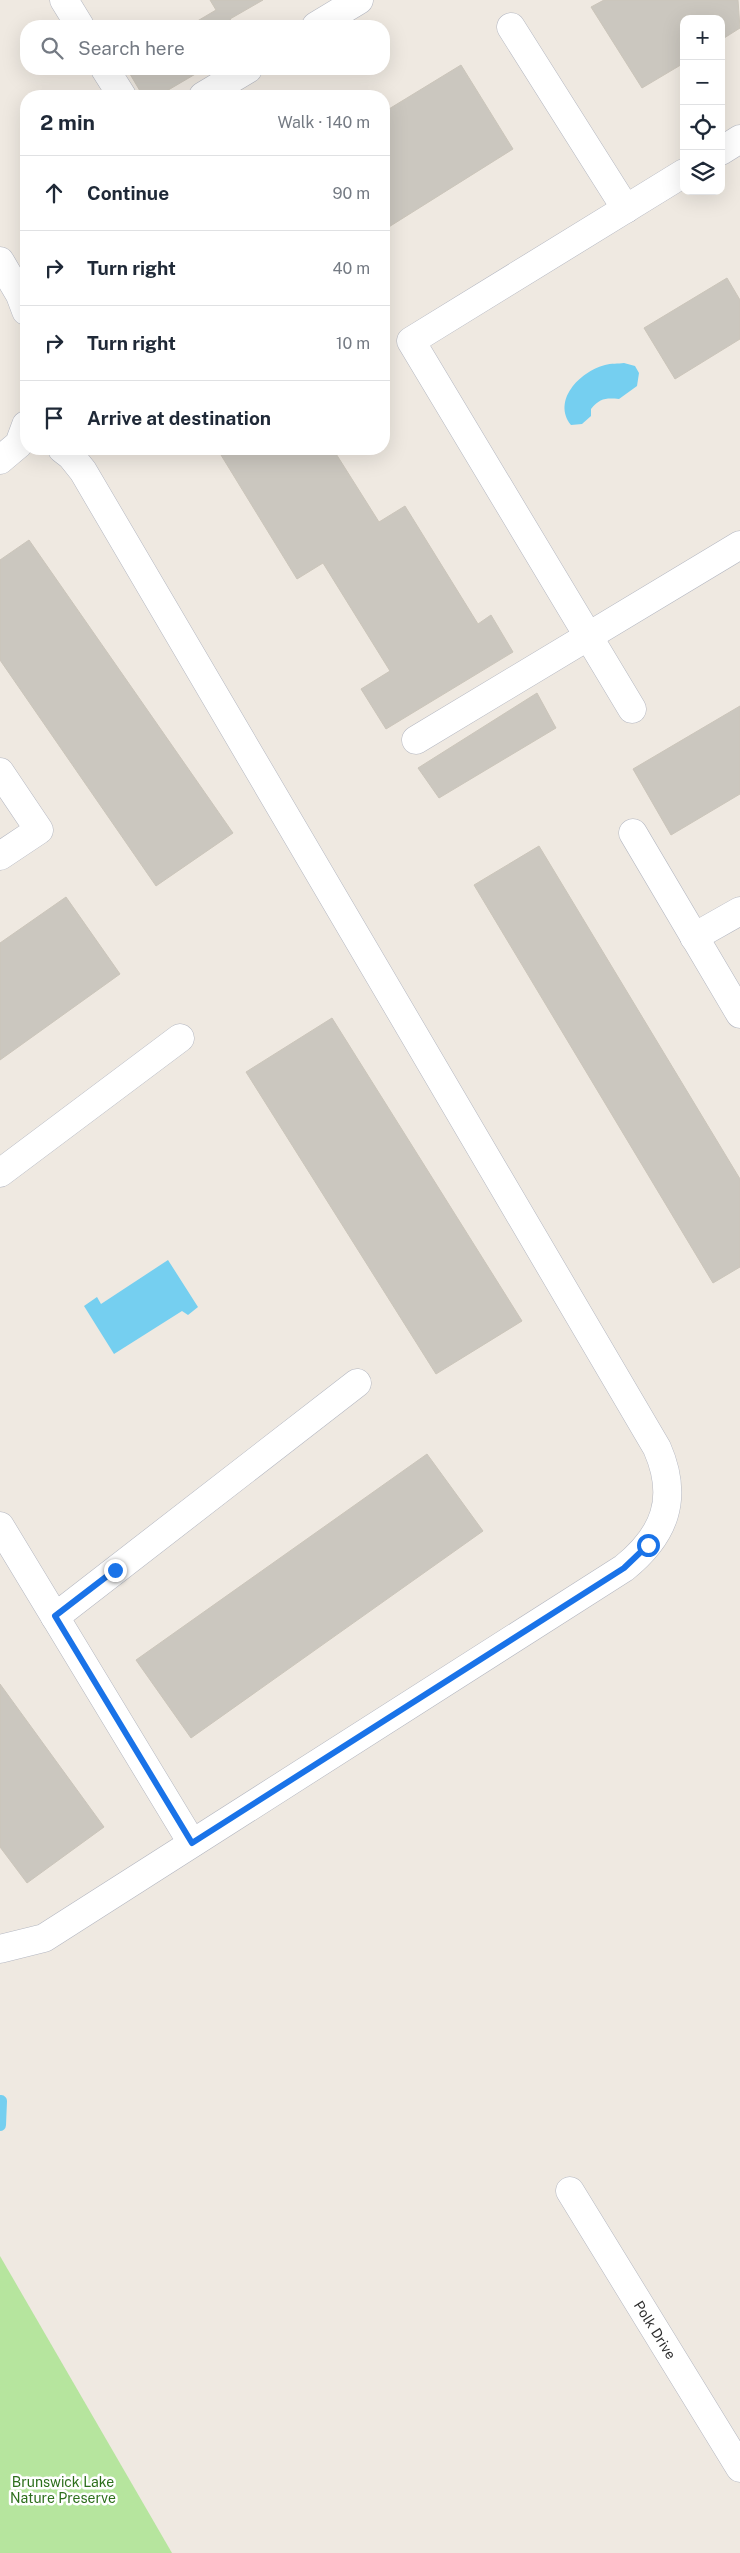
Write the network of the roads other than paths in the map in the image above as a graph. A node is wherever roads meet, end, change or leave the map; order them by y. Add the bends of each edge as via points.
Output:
1 (64, 0) edge
2 (359, 0) edge
3 (76, 20) edge
4 (326, 20) edge
5 (512, 27) dead end
6 (109, 75) edge
7 (238, 75) edge
8 (118, 90) edge
9 (213, 90) edge
10 (740, 139) edge
11 (725, 148) edge
12 (680, 175) edge
13 (626, 208) junction
14 (0, 261) edge
15 (20, 295) edge
16 (20, 442) edge
17 (70, 455) edge
18 (0, 460) edge
19 (740, 545) edge
20 (588, 636) junction
21 (632, 709) dead end
22 (416, 740) dead end
23 (0, 772) edge
24 (633, 833) dead end
25 (0, 856) edge
26 (740, 911) edge
27 (694, 937) junction
28 (740, 1014) edge
29 (180, 1038) dead end
30 (0, 1173) edge
31 (357, 1383) dead end
32 (0, 1526) edge
33 (55, 1616) junction
34 (192, 1843) junction
35 (0, 1949) edge
36 (570, 2191) dead end
37 (740, 2468) edge

1 - 3 street
2 - 4 street
5 - 13 street
6 - 8 street
7 - 9 street
10 - 11 street
12 - 13 street
13 - 20 street via 411,341
14 - 15 street
16 - 18 street
17 - 34 street via 83,472 666,1468 664,1517 656,1536 635,1559
19 - 20 street
20 - 21 street
20 - 22 street
23 - 25 street via 39,830
24 - 27 street
26 - 27 street
27 - 28 street
29 - 30 street
31 - 33 street
32 - 33 street
33 - 34 street
34 - 35 street via 44,1938
36 - 37 street, Polk Drive

